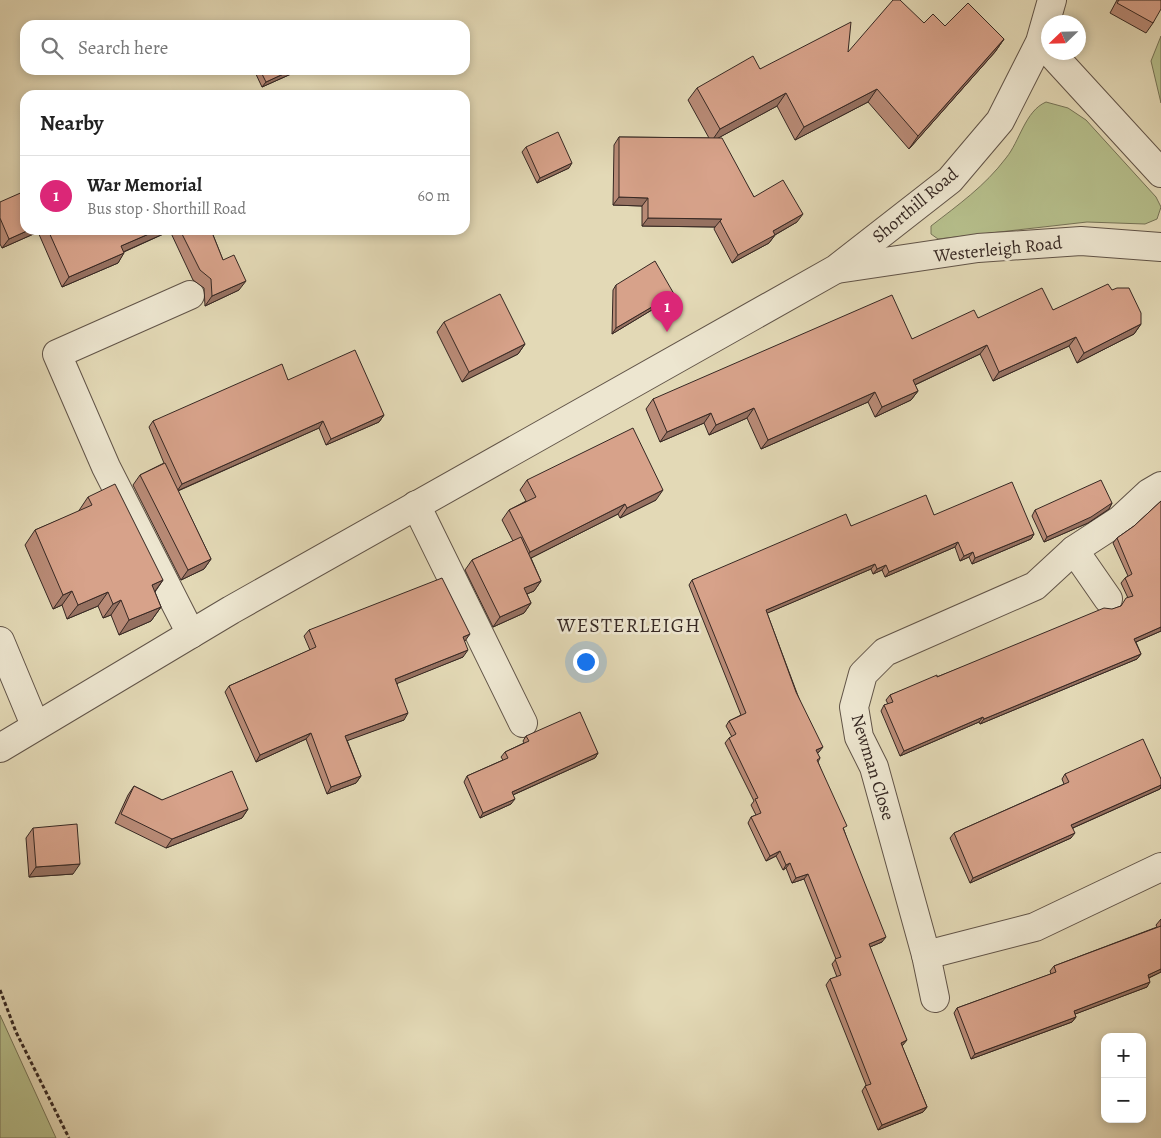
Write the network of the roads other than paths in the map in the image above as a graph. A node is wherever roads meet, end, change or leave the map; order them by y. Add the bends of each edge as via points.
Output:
1 (1052, 0) edge
2 (1050, 15) edge
3 (1041, 56) edge
4 (1057, 60) edge
5 (1161, 173) edge
6 (1161, 247) edge
7 (836, 269) junction
8 (190, 294) dead end
9 (1161, 486) edge
10 (416, 505) junction
11 (1074, 550) junction
12 (1108, 599) dead end
13 (191, 634) junction
14 (0, 641) edge
15 (523, 722) dead end
16 (36, 725) junction
17 (0, 748) edge
18 (1161, 867) edge
19 (926, 955) junction
20 (935, 998) dead end

1 - 2 street, Shorthill Road
3 - 7 street, Shorthill Road via 1000,121 950,180
4 - 5 street
6 - 7 street, Westerleigh Road via 1080,241 978,248
7 - 10 street
8 - 13 street via 57,354 106,467
9 - 11 street, Newman Close via 1148,493 1120,520
10 - 13 street
10 - 15 street
11 - 12 street
11 - 19 street, Newman Close via 1035,586 886,652 863,674 854,707 860,737 874,767
13 - 16 street
14 - 16 street
16 - 17 street
18 - 19 street via 1035,927
19 - 20 street, Newman Close

